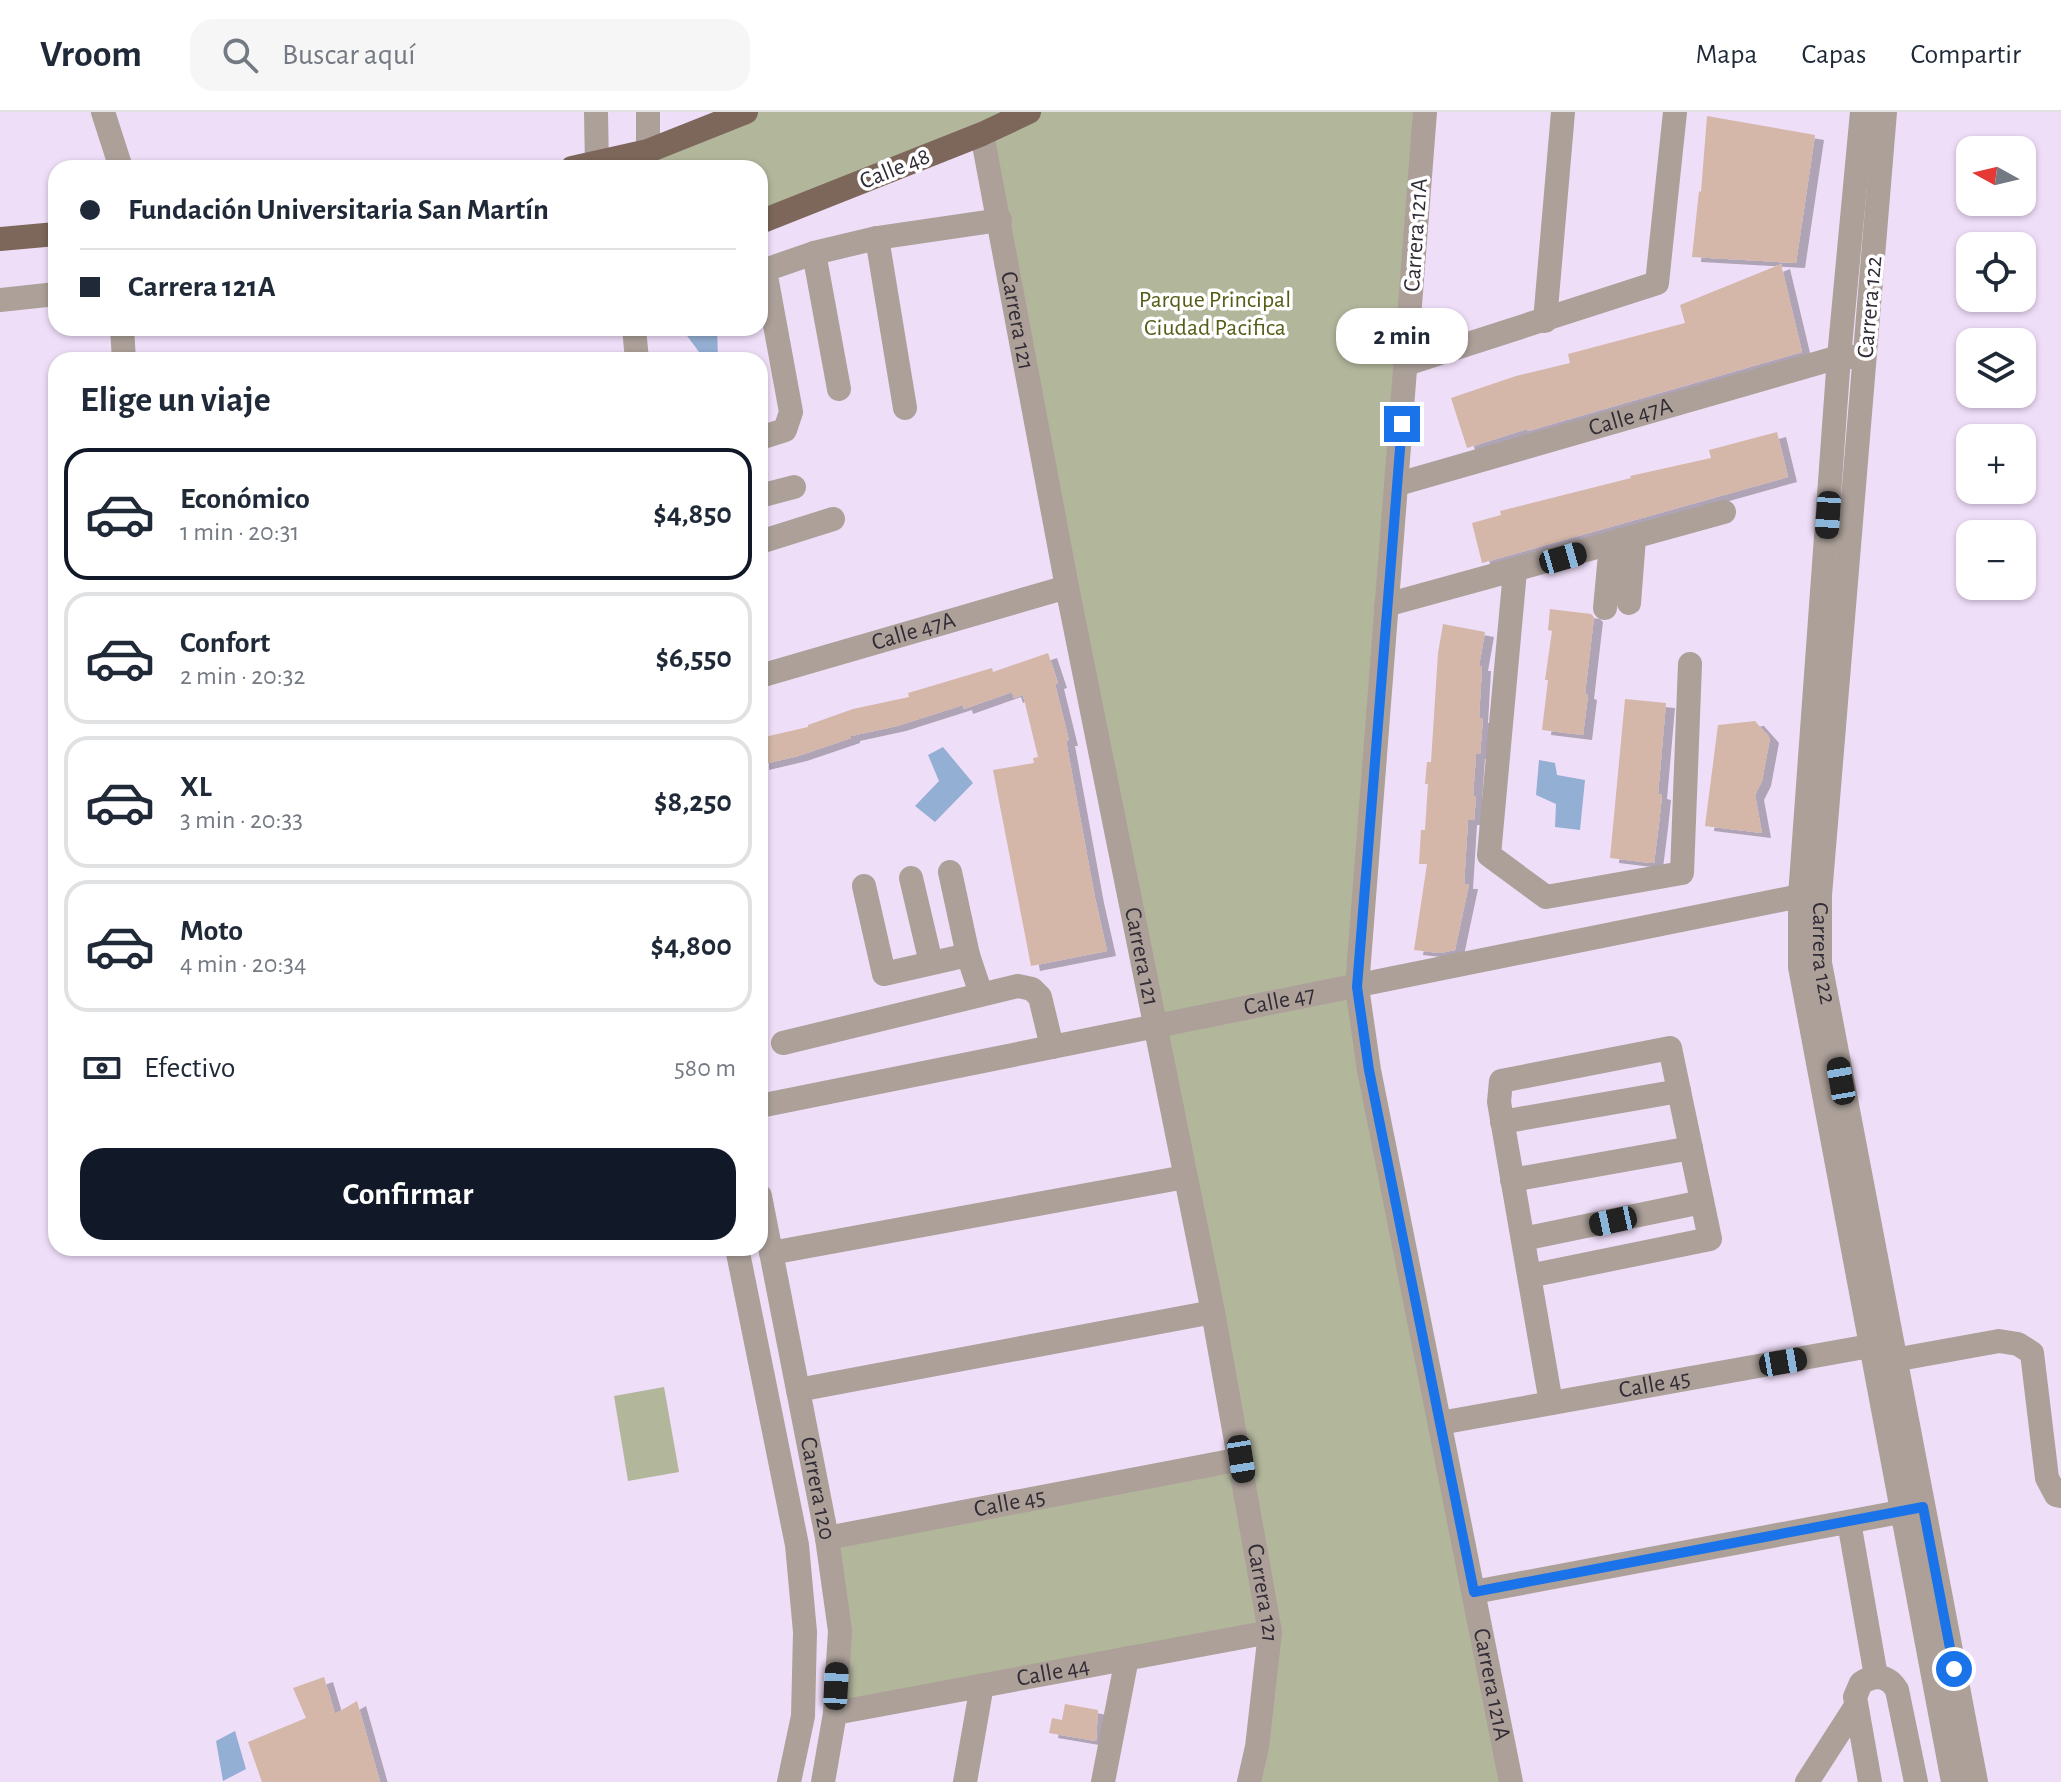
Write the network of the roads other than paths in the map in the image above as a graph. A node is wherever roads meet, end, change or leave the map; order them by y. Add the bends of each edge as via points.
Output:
1 (103, 112) edge
2 (648, 112) edge
3 (746, 112) edge
4 (1029, 112) edge
5 (1425, 112) edge
6 (1563, 112) edge
7 (1675, 112) edge
8 (1862, 112) edge
9 (1885, 112) edge
10 (596, 115) edge
11 (982, 134) junction
12 (648, 151) junction
13 (118, 160) edge
14 (597, 160) edge
15 (615, 160) edge
16 (768, 219) edge
17 (1000, 220) junction
18 (48, 235) edge
19 (877, 238) junction
20 (0, 239) edge
21 (814, 253) junction
22 (768, 269) edge
23 (768, 287) edge
24 (48, 295) edge
25 (0, 300) edge
26 (1545, 321) junction
27 (1839, 357) junction
28 (1865, 358) junction
29 (1406, 364) junction
30 (839, 389) dead end
31 (905, 408) dead end
32 (768, 435) edge
33 (1398, 484) junction
34 (794, 487) dead end
35 (768, 494) edge
36 (1724, 512) dead end
37 (833, 519) dead end
38 (768, 539) edge
39 (1622, 541) junction
40 (1515, 571) junction
41 (1067, 587) junction
42 (1386, 605) junction
43 (1617, 606) dead end
44 (1690, 664) dead end
45 (768, 674) edge
46 (950, 872) dead end
47 (911, 878) dead end
48 (864, 886) dead end
49 (1810, 896) junction
50 (968, 955) junction
51 (931, 963) junction
52 (1357, 987) junction
53 (981, 994) junction
54 (1157, 1026) junction
55 (783, 1043) dead end
56 (1052, 1047) junction
57 (1679, 1091) junction
58 (768, 1104) edge
59 (1502, 1122) junction
60 (1691, 1148) junction
61 (1185, 1177) junction
62 (1512, 1180) junction
63 (1702, 1202) junction
64 (768, 1237) edge
65 (1523, 1239) junction
66 (771, 1253) junction
67 (739, 1256) edge
68 (1529, 1276) junction
69 (1213, 1312) junction
70 (1870, 1346) junction
71 (1894, 1360) junction
72 (798, 1390) junction
73 (1551, 1403) junction
74 (1440, 1423) junction
75 (1241, 1459) junction
76 (2061, 1496) edge
77 (1912, 1510) junction
78 (1849, 1522) junction
79 (827, 1538) junction
80 (1474, 1592) junction
81 (1270, 1632) junction
82 (1127, 1658) junction
83 (1876, 1676) junction
84 (982, 1685) junction
85 (1856, 1706) junction
86 (835, 1713) junction
87 (789, 1782) edge
88 (823, 1782) edge
89 (965, 1782) edge
90 (1103, 1782) edge
91 (1249, 1782) edge
92 (1511, 1782) edge
93 (1807, 1782) edge
94 (1870, 1782) edge
95 (1916, 1782) edge
96 (1953, 1782) edge
97 (1976, 1782) edge

1 - 13 street
2 - 12 street
3 - 12 main road
4 - 11 main road, Calle 48
5 - 29 street, Carrera 121A
6 - 26 street
7 - 26 street via 1657,283
8 - 27 street, Carrera 122
9 - 28 street, Carrera 122
10 - 14 street
11 - 16 main road, Calle 48
11 - 17 street, Carrera 121
12 - 15 main road
17 - 19 street
17 - 41 street, Carrera 121
18 - 20 main road
19 - 21 street
19 - 31 street
21 - 22 street
21 - 30 street
23 - 32 street via 791,412 785,430
24 - 25 street
26 - 29 street
27 - 28 street, Calle 47A
27 - 33 street, Calle 47A
27 - 49 street, Carrera 122
28 - 49 street, Carrera 122
29 - 33 street, Carrera 121A
33 - 42 street, Carrera 121A
34 - 35 street
36 - 39 street
37 - 38 street
39 - 40 street
39 - 43 street
40 - 42 street
40 - 44 street via 1489,855 1546,897 1682,873
41 - 45 street, Calle 47A
41 - 54 street, Carrera 121
42 - 52 street, Carrera 121A
46 - 50 street
47 - 51 street
48 - 51 street via 884,974
49 - 52 street, Calle 47
49 - 70 street, Carrera 122 via 1800,967
49 - 71 street, Carrera 122
50 - 51 street
50 - 53 street
52 - 54 street, Calle 47
52 - 74 street, Carrera 121A
53 - 55 street
53 - 56 street via 1018,986 1032,989 1040,997
54 - 56 street, Calle 47
54 - 61 street, Carrera 121
56 - 58 street, Calle 47
57 - 59 street
57 - 59 street via 1670,1048 1501,1081
57 - 60 street
59 - 62 street
60 - 62 street
60 - 63 street
61 - 66 street
61 - 69 street, Carrera 121
62 - 65 street
63 - 65 street
63 - 68 street via 1710,1239
64 - 66 street, Carrera 120
65 - 68 street
66 - 72 street, Carrera 120
67 - 87 street, Carrera 120 via 797,1545 805,1632 803,1716
68 - 73 street
69 - 72 street
69 - 75 street, Carrera 121
70 - 73 street, Calle 45
70 - 77 street, Carrera 122
71 - 76 street via 1999,1341 2032,1353 2047,1478
71 - 77 street, Carrera 122
72 - 79 street, Carrera 120
73 - 74 street, Calle 45
74 - 80 street, Carrera 121A
75 - 79 street, Calle 45
75 - 81 street, Carrera 121
77 - 78 street
77 - 96 street, Carrera 122
77 - 97 street, Carrera 122
78 - 80 street
78 - 83 street
79 - 86 street, Carrera 120 via 840,1631
80 - 92 street, Carrera 121A
81 - 82 street, Calle 44
81 - 91 street, Carrera 121
82 - 84 street, Calle 44
82 - 90 street
83 - 85 street via 1861,1683
83 - 95 street via 1897,1690
84 - 86 street, Calle 44
84 - 89 street
85 - 93 street
85 - 94 street
86 - 88 street, Carrera 120

